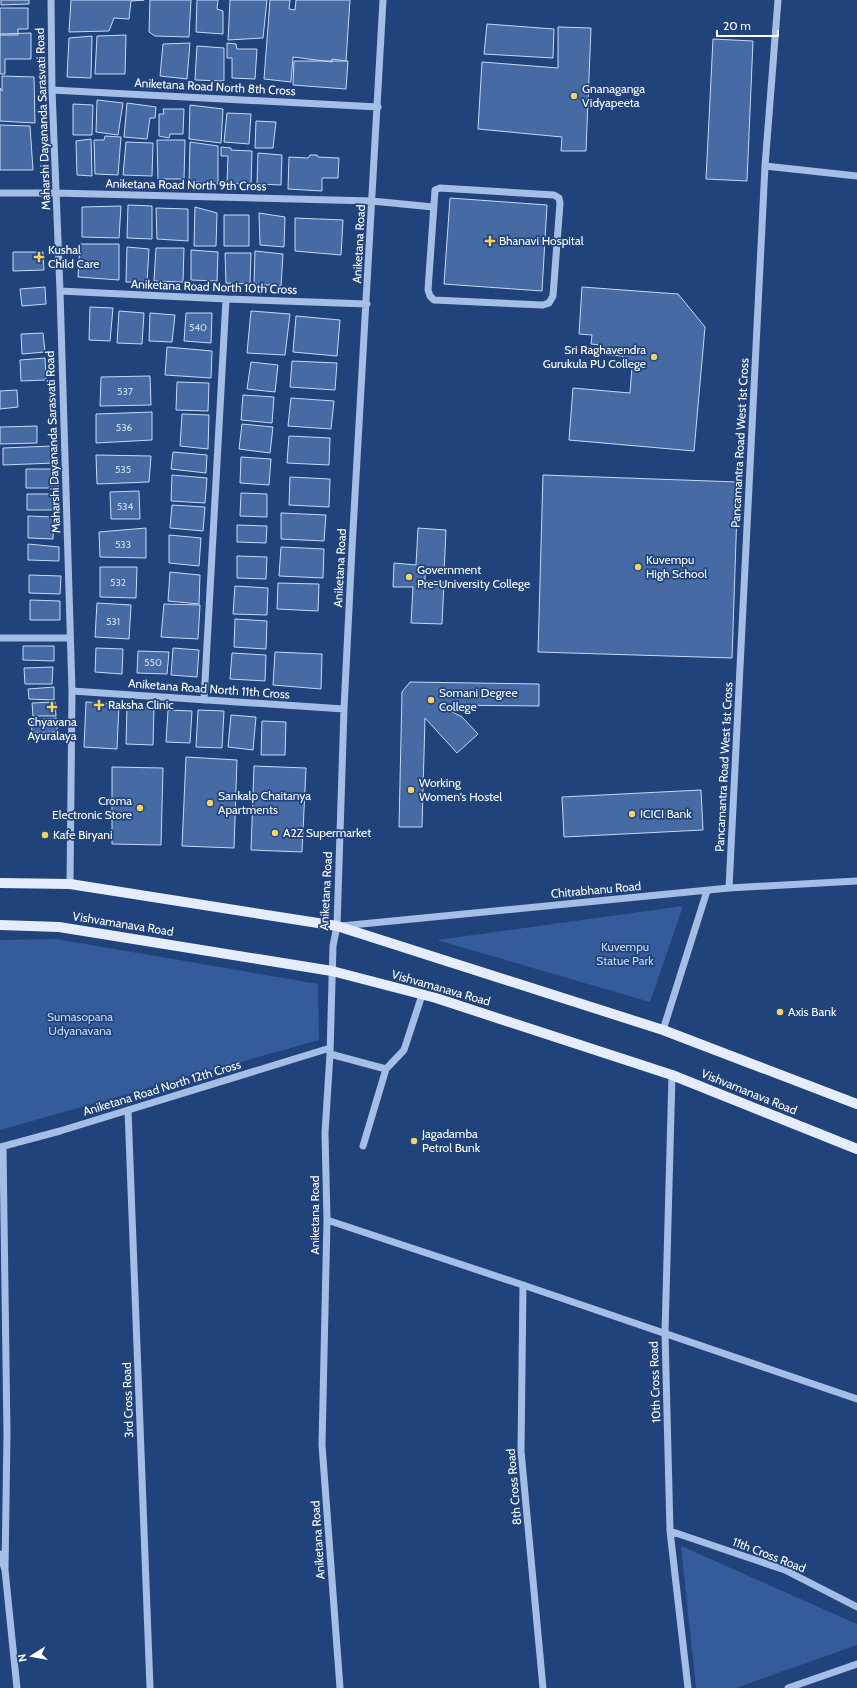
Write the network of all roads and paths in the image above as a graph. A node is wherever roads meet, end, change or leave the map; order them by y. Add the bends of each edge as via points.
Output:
1 (50, 0) edge
2 (383, 0) edge
3 (778, 0) edge
4 (52, 90) junction
5 (378, 107) junction
6 (765, 166) junction
7 (857, 176) edge
8 (0, 193) edge
9 (56, 193) junction
10 (372, 201) junction
11 (433, 207) junction
12 (60, 291) junction
13 (226, 299) junction
14 (366, 304) junction
15 (0, 638) edge
16 (70, 638) junction
17 (72, 691) junction
18 (204, 700) junction
19 (344, 709) junction
20 (857, 881) edge
21 (0, 883) edge
22 (70, 884) junction
23 (728, 888) junction
24 (707, 890) junction
25 (0, 925) edge
26 (337, 926) junction
27 (332, 971) junction
28 (422, 995) junction
29 (663, 1030) junction
30 (330, 1051) junction
31 (386, 1070) junction
32 (672, 1075) junction
33 (857, 1104) edge
34 (128, 1110) junction
35 (363, 1146) dead end
36 (1, 1147) edge
37 (857, 1149) edge
38 (327, 1220) junction
39 (523, 1284) junction
40 (665, 1333) junction
41 (857, 1399) edge
42 (670, 1530) junction
43 (0, 1554) edge
44 (5, 1570) junction
45 (857, 1607) edge
46 (857, 1664) edge
47 (17, 1688) edge
48 (150, 1688) edge
49 (340, 1688) edge
50 (543, 1688) edge
51 (688, 1688) edge
52 (788, 1688) edge

1 - 4 street, Maharshi Dayananda Sarasvati Road
2 - 5 street, Aniketana Road
3 - 6 street, Pancamantra Road West 1st Cross
4 - 5 street, Aniketana Road North 8th Cross
4 - 9 street, Maharshi Dayananda Sarasvati Road
5 - 10 street, Aniketana Road
6 - 7 street
6 - 23 street, Pancamantra Road West 1st Cross
8 - 9 street, Aniketana Road North 9th Cross
9 - 10 street, Aniketana Road North 9th Cross
9 - 12 street, Maharshi Dayananda Sarasvati Road
10 - 11 street, Aniketana Road North 9th Cross
10 - 14 street, Aniketana Road
11 - 11 street via 428,290 434,300 543,305 549,303 553,296 559,198 554,195 440,188 435,190
12 - 13 street, Aniketana Road North 10th Cross
12 - 16 street, Maharshi Dayananda Sarasvati Road
13 - 14 street, Aniketana Road North 10th Cross
13 - 18 street
14 - 19 street, Aniketana Road
15 - 16 street
16 - 17 street, Maharshi Dayananda Sarasvati Road
17 - 18 street, Aniketana Road North 11th Cross
17 - 22 street, Maharshi Dayananda Sarasvati Road
18 - 19 street, Aniketana Road North 11th Cross
19 - 26 street, Aniketana Road
20 - 23 street, Chitrabhanu Road
21 - 22 main road
22 - 26 main road
23 - 24 street, Chitrabhanu Road
24 - 26 street, Chitrabhanu Road
24 - 29 street
25 - 27 main road, Vishvamanava Road via 59,927
26 - 27 street, Aniketana Road
26 - 29 main road
27 - 28 main road, Vishvamanava Road
27 - 30 street, Aniketana Road
28 - 31 street via 404,1050
28 - 32 main road, Vishvamanava Road
29 - 33 main road
30 - 31 street
30 - 34 street, Aniketana Road North 12th Cross
30 - 38 street, Aniketana Road via 325,1134
31 - 35 street
32 - 37 main road, Vishvamanava Road
32 - 40 street, 10th Cross Road
34 - 36 street, Aniketana Road North 12th Cross
34 - 48 street, 3rd Cross Road
36 - 44 street via 7,1434
38 - 39 street
38 - 49 street, Aniketana Road via 322,1445
39 - 40 street
39 - 50 street, 8th Cross Road via 521,1450
40 - 41 street
40 - 42 street, 10th Cross Road
42 - 45 street, 11th Cross Road via 785,1570
42 - 51 street, 10th Cross Road
43 - 44 street
44 - 47 street
46 - 52 street

